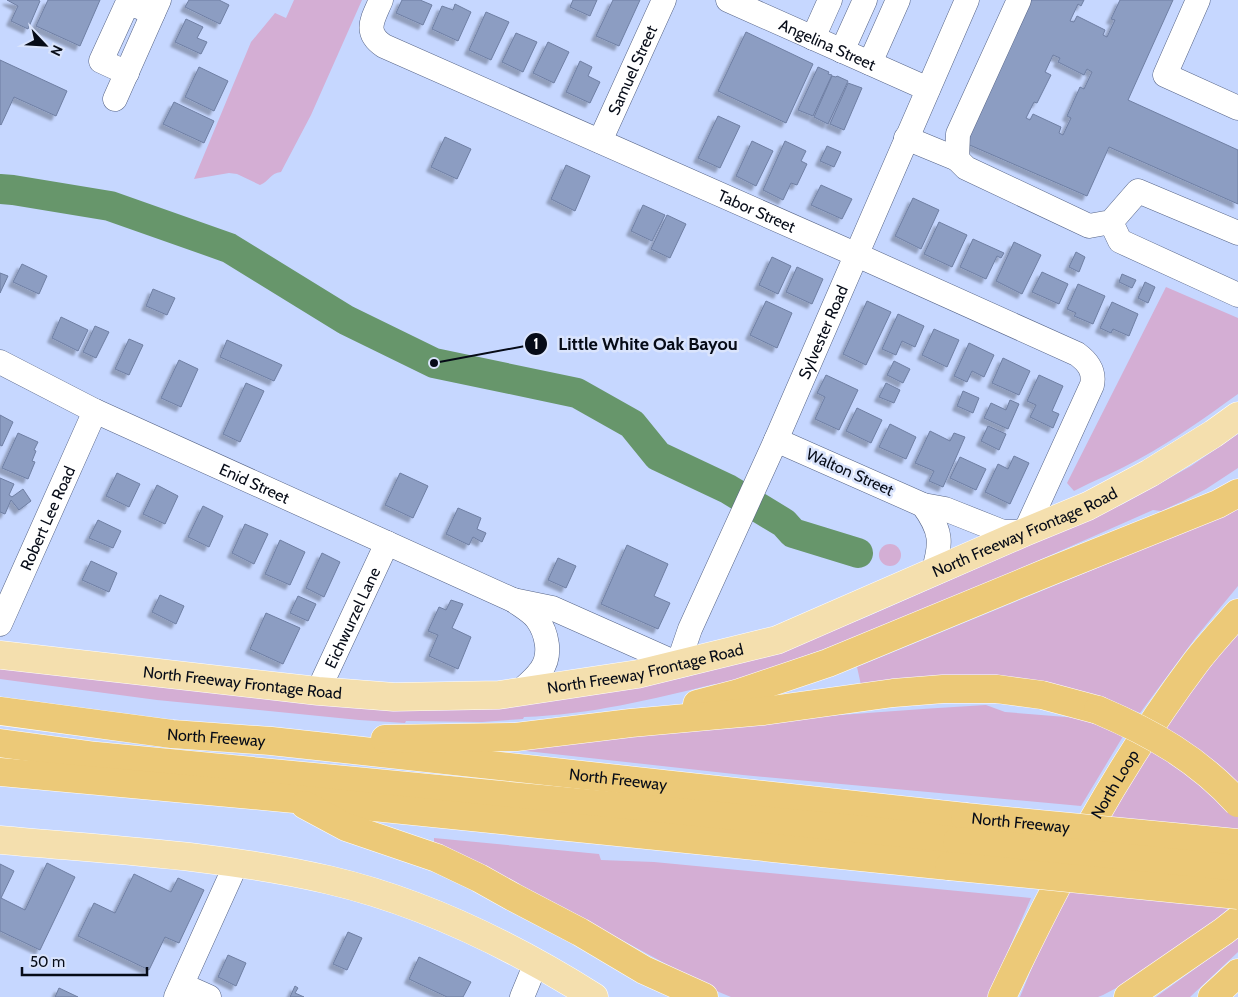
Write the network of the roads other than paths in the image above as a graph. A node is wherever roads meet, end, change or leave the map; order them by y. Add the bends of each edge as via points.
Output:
1 (381, 0) edge
2 (664, 0) edge
3 (728, 0) edge
4 (830, 0) edge
5 (865, 0) edge
6 (898, 0) edge
7 (967, 0) edge
8 (1019, 0) edge
9 (1198, 0) edge
10 (156, 7) edge
11 (813, 38) junction
12 (842, 51) junction
13 (870, 63) junction
14 (928, 89) junction
15 (115, 99) dead end
16 (1238, 108) edge
17 (906, 138) junction
18 (600, 141) junction
19 (957, 159) junction
20 (1111, 222) junction
21 (1238, 233) edge
22 (857, 255) junction
23 (1238, 295) edge
24 (0, 362) edge
25 (95, 411) junction
26 (1238, 416) edge
27 (772, 450) junction
28 (1238, 475) edge
29 (1238, 493) edge
30 (923, 504) junction
31 (1025, 532) junction
32 (1133, 538) junction
33 (386, 543) junction
34 (933, 573) junction
35 (513, 600) junction
36 (1238, 613) edge
37 (0, 624) edge
38 (0, 655) edge
39 (678, 664) junction
40 (318, 691) junction
41 (519, 692) junction
42 (0, 711) edge
43 (631, 723) junction
44 (271, 741) junction
45 (0, 743) edge
46 (0, 772) edge
47 (295, 800) junction
48 (1238, 802) edge
49 (0, 840) edge
50 (957, 841) junction
51 (1238, 843) edge
52 (237, 862) junction
53 (1238, 869) edge
54 (1238, 895) edge
55 (1238, 920) edge
56 (536, 962) junction
57 (644, 970) junction
58 (1238, 973) edge
59 (179, 991) edge
60 (209, 997) edge
61 (522, 997) edge
62 (594, 997) edge
63 (673, 997) edge
64 (704, 997) edge
65 (1002, 997) edge
66 (1128, 997) edge
67 (1212, 997) edge

1 - 18 street, Tabor Street via 371,24 371,33 379,42
2 - 18 street, Samuel Street
3 - 11 street, Angelina Street
4 - 11 street
5 - 12 street
6 - 13 street
7 - 14 street, Sylvester Road
8 - 19 street via 958,134
9 - 16 street via 1165,75
10 - 15 street
11 - 12 street, Angelina Street
12 - 13 street, Angelina Street
13 - 14 street, Angelina Street
14 - 17 street, Sylvester Road
17 - 19 street
17 - 22 street, Sylvester Road
18 - 22 street, Tabor Street
19 - 20 street via 966,168 1089,226
20 - 21 street via 1138,191
20 - 23 street via 1120,242
22 - 27 street, Sylvester Road
22 - 31 street, Tabor Street via 1077,354 1093,372 1094,380
24 - 25 street, Enid Street
25 - 33 street, Enid Street
25 - 37 street, Robert Lee Road
26 - 31 main road, North Freeway Frontage Road via 1150,474 1088,506
27 - 30 street, Walton Street
27 - 39 street, Sylvester Road via 690,629
28 - 32 highway
29 - 32 highway
30 - 31 street, Walton Street via 946,509 1003,532
30 - 34 street via 934,520 940,543
31 - 34 main road, North Freeway Frontage Road
32 - 43 highway via 828,663 739,693
33 - 35 street, Enid Street
33 - 40 street, Eichwurzel Lane
34 - 39 main road, North Freeway Frontage Road via 777,640
35 - 39 street, Enid Street via 552,608
35 - 41 street, Enid Street via 536,618 548,649 543,669
36 - 65 highway, North Loop via 1197,661 1110,790 1036,925
38 - 40 main road, North Freeway Frontage Road
39 - 41 main road, North Freeway Frontage Road via 638,674
40 - 41 main road, North Freeway Frontage Road via 394,697
42 - 44 highway, North Freeway via 172,734
43 - 44 highway via 516,736
43 - 48 highway, bridge via 764,711 893,692 943,688 997,689 1042,695 1098,710 1140,728 1205,770
44 - 50 highway, North Freeway
45 - 50 highway, North Freeway via 96,756
46 - 47 highway, North Freeway
47 - 50 highway, North Freeway
47 - 57 highway via 346,827 437,858 479,878
49 - 52 main road
50 - 51 highway, North Freeway, bridge
50 - 53 highway, North Freeway, bridge
50 - 54 highway, North Freeway, bridge
52 - 56 main road via 330,880 419,908
52 - 59 street
55 - 66 highway
56 - 61 street
56 - 62 main road
57 - 63 highway
57 - 64 highway
58 - 67 highway
59 - 60 street

